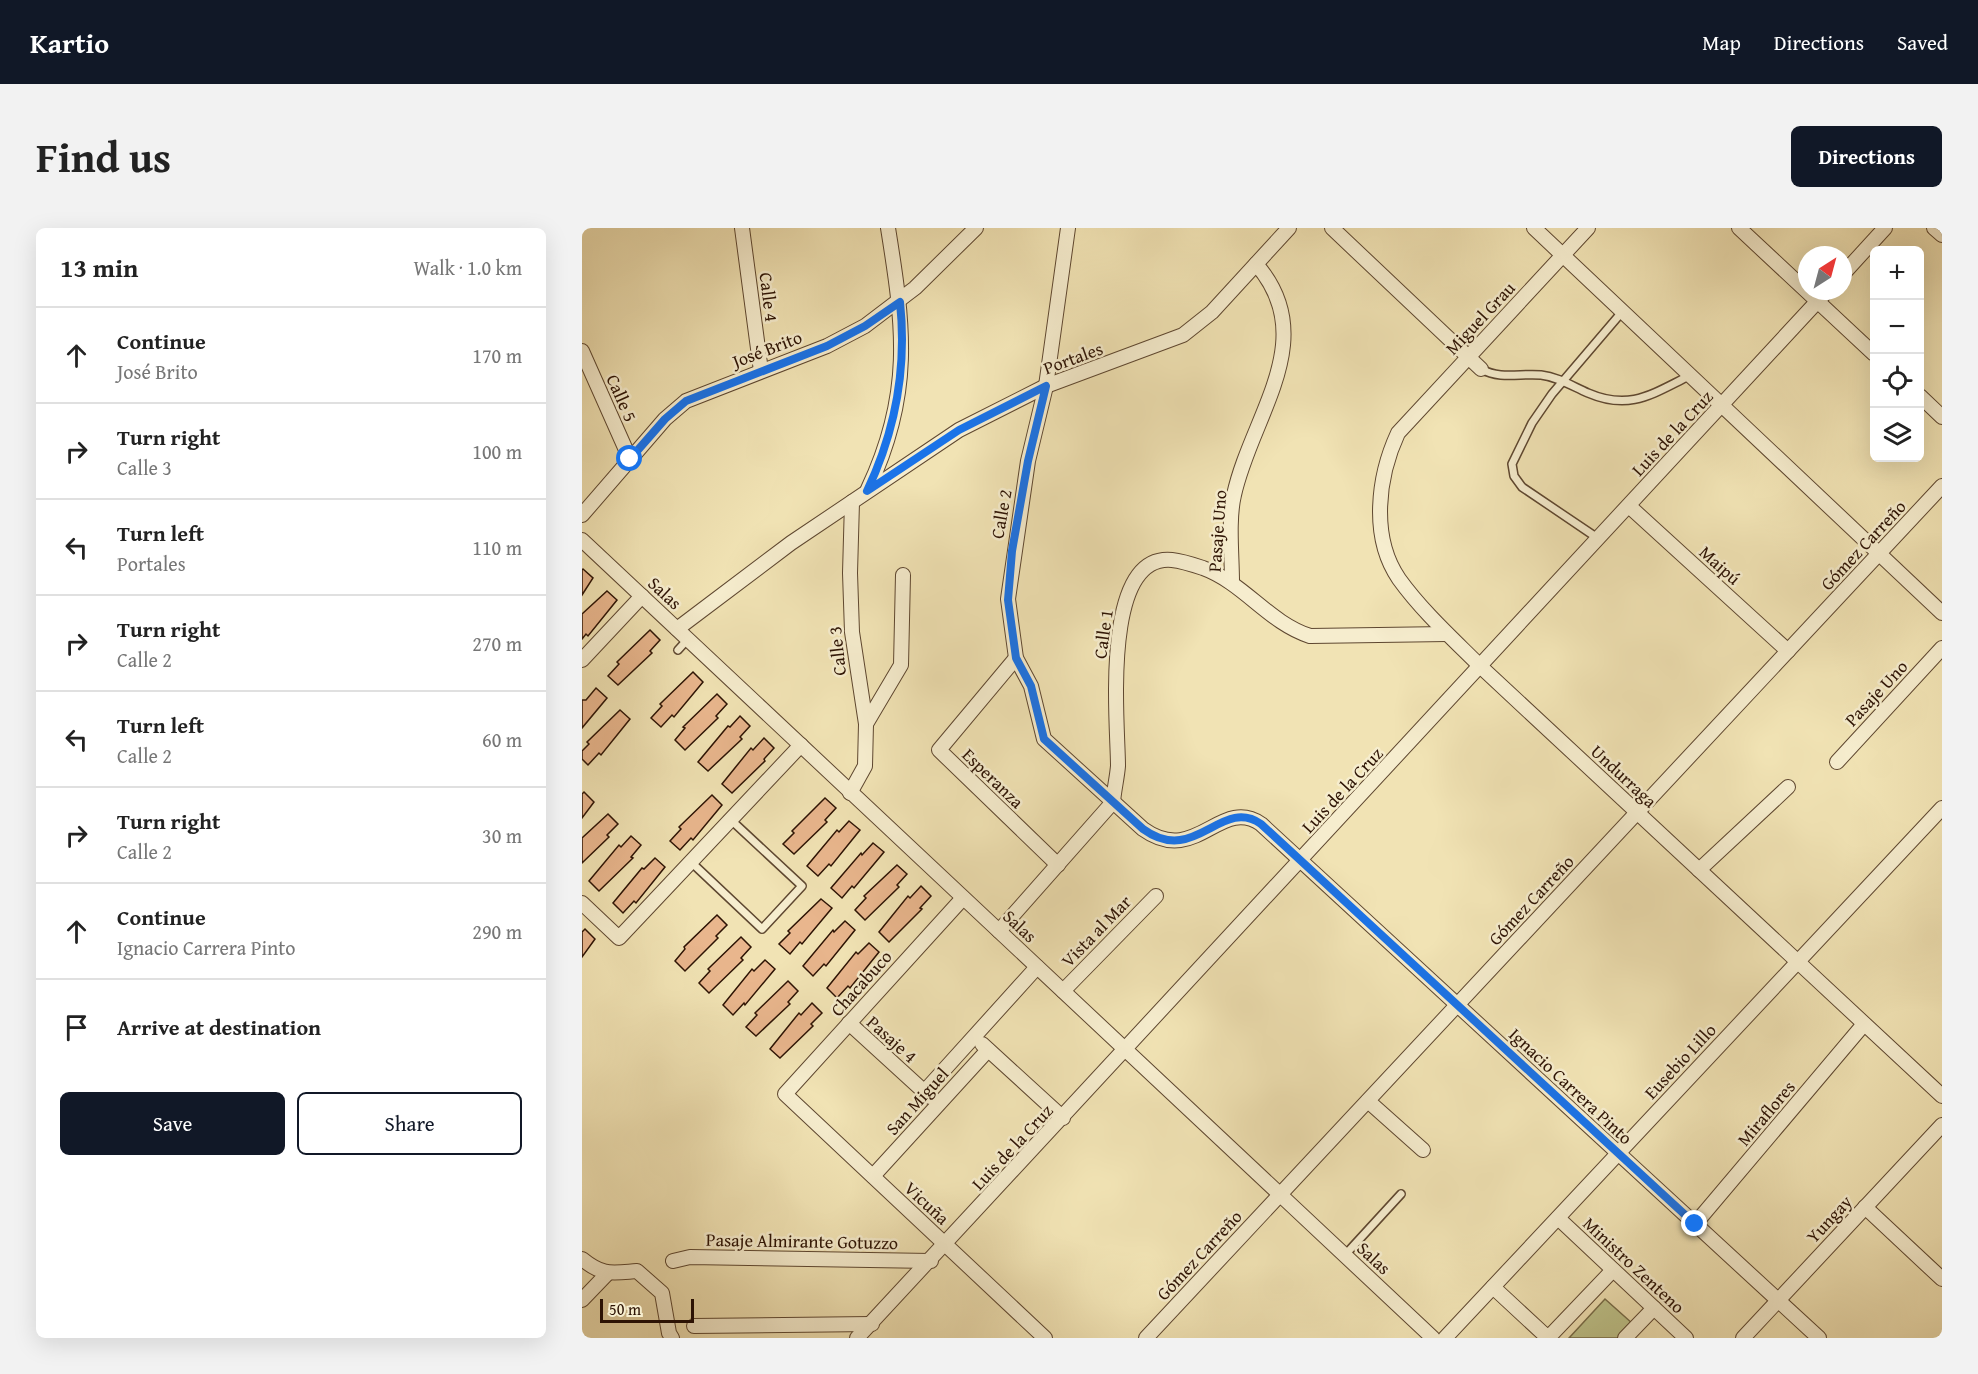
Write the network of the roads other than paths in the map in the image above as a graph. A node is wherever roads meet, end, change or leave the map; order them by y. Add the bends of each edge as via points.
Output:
1 (742, 228) edge
2 (888, 228) edge
3 (976, 228) edge
4 (1068, 228) edge
5 (1289, 228) edge
6 (1332, 228) edge
7 (1534, 228) edge
8 (1588, 228) edge
9 (1739, 228) edge
10 (1885, 228) edge
11 (1934, 228) edge
12 (1942, 235) edge
13 (1563, 255) junction
14 (1256, 264) junction
15 (1852, 264) edge
16 (1798, 276) edge
17 (1818, 300) edge
18 (1826, 300) edge
19 (900, 302) junction
20 (1622, 312) junction
21 (1870, 349) edge
22 (582, 351) edge
23 (1468, 357) junction
24 (1481, 369) joint
25 (761, 371) junction
26 (1689, 376) junction
27 (1565, 381) junction
28 (1046, 386) junction
29 (1924, 400) edge
30 (1720, 406) junction
31 (1942, 417) edge
32 (1398, 433) joint
33 (630, 459) junction
34 (1942, 486) edge
35 (867, 491) junction
36 (852, 502) junction
37 (1629, 506) junction
38 (582, 515) edge
39 (1593, 535) dead end
40 (582, 540) edge
41 (1879, 554) junction
42 (903, 575) dead end
43 (1232, 582) junction
44 (642, 596) junction
45 (1942, 613) edge
46 (677, 629) junction
47 (1447, 634) junction
48 (688, 639) junction
49 (1942, 648) edge
50 (678, 650) dead end
51 (1788, 651) junction
52 (1016, 658) junction
53 (582, 660) edge
54 (1480, 666) junction
55 (866, 724) junction
56 (801, 745) junction
57 (1837, 762) dead end
58 (1788, 787) dead end
59 (850, 793) junction
60 (1113, 802) junction
61 (1942, 808) edge
62 (1637, 812) junction
63 (731, 820) junction
64 (1300, 861) junction
65 (683, 865) junction
66 (1058, 866) junction
67 (1699, 870) junction
68 (1156, 896) dead end
69 (963, 898) junction
70 (582, 903) edge
71 (999, 931) junction
72 (1798, 962) junction
73 (1037, 967) junction
74 (1063, 991) junction
75 (1457, 1006) junction
76 (849, 1023) junction
77 (1864, 1024) junction
78 (974, 1036) junction
79 (988, 1050) junction
80 (1126, 1050) junction
81 (924, 1092) junction
82 (785, 1094) joint
83 (1942, 1096) edge
84 (1368, 1101) junction
85 (938, 1105) junction
86 (1063, 1118) junction
87 (1942, 1125) edge
88 (1423, 1150) dead end
89 (1618, 1154) junction
90 (873, 1176) junction
91 (1280, 1194) junction
92 (1401, 1194) dead end
93 (1865, 1207) junction
94 (1558, 1218) junction
95 (1695, 1224) junction
96 (945, 1245) junction
97 (1346, 1256) junction
98 (582, 1259) edge
99 (673, 1261) dead end
100 (931, 1261) junction
101 (1613, 1270) junction
102 (607, 1274) junction
103 (1942, 1279) edge
104 (1493, 1287) junction
105 (582, 1300) edge
106 (1778, 1301) junction
107 (1654, 1308) junction
108 (872, 1324) junction
109 (694, 1326) dead end
110 (672, 1338) edge
111 (857, 1338) edge
112 (1045, 1338) edge
113 (1146, 1338) edge
114 (1433, 1338) edge
115 (1445, 1338) edge
116 (1548, 1338) edge
117 (1625, 1338) edge
118 (1686, 1338) edge
119 (1743, 1338) edge
120 (1819, 1338) edge

1 - 25 street, Calle 4
2 - 19 street
3 - 19 street, José Brito
4 - 28 street, Calle 2
5 - 14 street, Portales
6 - 23 street
7 - 13 street
8 - 13 street, Miguel Grau
9 - 16 street
10 - 15 street
11 - 12 street
13 - 20 street
13 - 23 street, Miguel Grau
14 - 28 street, Portales via 1212,312 1183,335
14 - 43 street, Pasaje Uno via 1278,297 1285,337 1280,364 1233,496
17 - 30 street, Luis de la Cruz
18 - 21 street
19 - 25 street, José Brito via 837,341
19 - 35 street via 903,347 899,391 887,442
20 - 26 street
20 - 27 lane
22 - 33 street, Calle 5
23 - 24 street
23 - 32 street, Miguel Grau
24 - 27 lane via 1502,376 1541,375
25 - 33 street, José Brito via 686,401
26 - 27 lane via 1630,401 1598,396
26 - 30 street
27 - 39 lane via 1532,423 1515,454 1513,470 1522,486
28 - 35 street, Portales via 959,430
28 - 52 street, Calle 2 via 1012,551 1008,600
29 - 31 street
30 - 37 street, Luis de la Cruz
30 - 41 street
32 - 47 street, Undurraga via 1383,477 1383,536 1399,578
33 - 38 street, José Brito
34 - 41 street, Gómez Carreño
35 - 36 street, Portales
36 - 46 street, Portales
36 - 55 street, Calle 3 via 852,632
37 - 51 street, Maipú
37 - 54 street, Luis de la Cruz
40 - 44 street, Salas
41 - 45 street
41 - 51 street, Gómez Carreño
42 - 55 street via 901,665
43 - 47 street, Pasaje Uno via 1291,628 1310,636
43 - 60 street, Calle 1 via 1203,568 1171,560 1147,569 1134,582 1118,636 1118,767
44 - 46 street, Salas
44 - 53 street
46 - 48 street, Salas
47 - 54 street, Undurraga
48 - 50 lane
48 - 56 street, Salas
49 - 57 street, Pasaje Uno
51 - 62 street, Gómez Carreño
52 - 60 street, Calle 2 via 1031,686 1044,739
52 - 66 street, Esperanza via 939,750
54 - 62 street, Undurraga
54 - 64 street, Luis de la Cruz
55 - 59 street, Calle 3 via 865,766
56 - 59 street, Salas
56 - 63 street
58 - 67 street
59 - 69 street, Salas
60 - 64 street, Calle 2 via 1149,833 1172,840 1194,837 1227,819 1248,817 1261,824
60 - 66 street
61 - 72 street, Eusebio Lillo
62 - 67 street, Undurraga
62 - 75 street, Gómez Carreño
63 - 65 street
63 - 65 lane via 802,886 762,929
64 - 75 street, Ignacio Carrera Pinto
64 - 80 street, Luis de la Cruz
65 - 70 street via 619,938
66 - 71 street
67 - 72 street, Undurraga
68 - 74 street, Vista al Mar
69 - 71 street, Salas
69 - 76 street, Chacabuco
71 - 73 street, Salas
72 - 77 street, Undurraga
72 - 89 street, Eusebio Lillo
73 - 74 street, Salas
73 - 78 street, San Miguel
74 - 80 street, Salas
75 - 84 street, Gómez Carreño
75 - 89 street, Ignacio Carrera Pinto
76 - 81 street, Pasaje 4
76 - 82 street, Chacabuco
77 - 83 street, Undurraga
77 - 95 street, Miraflores
78 - 79 street
78 - 81 street, San Miguel
79 - 85 street, San Miguel
79 - 86 street
80 - 86 street, Luis de la Cruz
80 - 91 street, Salas
81 - 85 street, Pasaje 4
82 - 90 street, Vicuña
84 - 88 street
84 - 91 street, Gómez Carreño
85 - 90 street, San Miguel
86 - 96 street, Luis de la Cruz
87 - 93 street, Yungay
89 - 94 street, Eusebio Lillo
89 - 95 street, Ignacio Carrera Pinto
90 - 96 street, Vicuña
91 - 97 street, Salas
91 - 113 street, Gómez Carreño
92 - 97 lane
93 - 103 street
93 - 106 street, Yungay
94 - 101 street, Ministro Zenteno
94 - 104 street, Eusebio Lillo
95 - 106 street, Ignacio Carrera Pinto
96 - 100 street, Luis de la Cruz
96 - 112 street, Vicuña
97 - 114 street, Salas
98 - 102 street
99 - 100 street, Pasaje Almirante Gotuzzo via 690,1257
100 - 108 street, Luis de la Cruz
101 - 107 street, Ministro Zenteno
101 - 116 street
102 - 105 street
102 - 110 street via 637,1271 662,1293
104 - 115 street, Eusebio Lillo
104 - 116 street
106 - 119 street, Yungay
106 - 120 street, Ignacio Carrera Pinto
107 - 117 street
107 - 118 street, Ministro Zenteno
108 - 109 street
108 - 111 street, Luis de la Cruz

